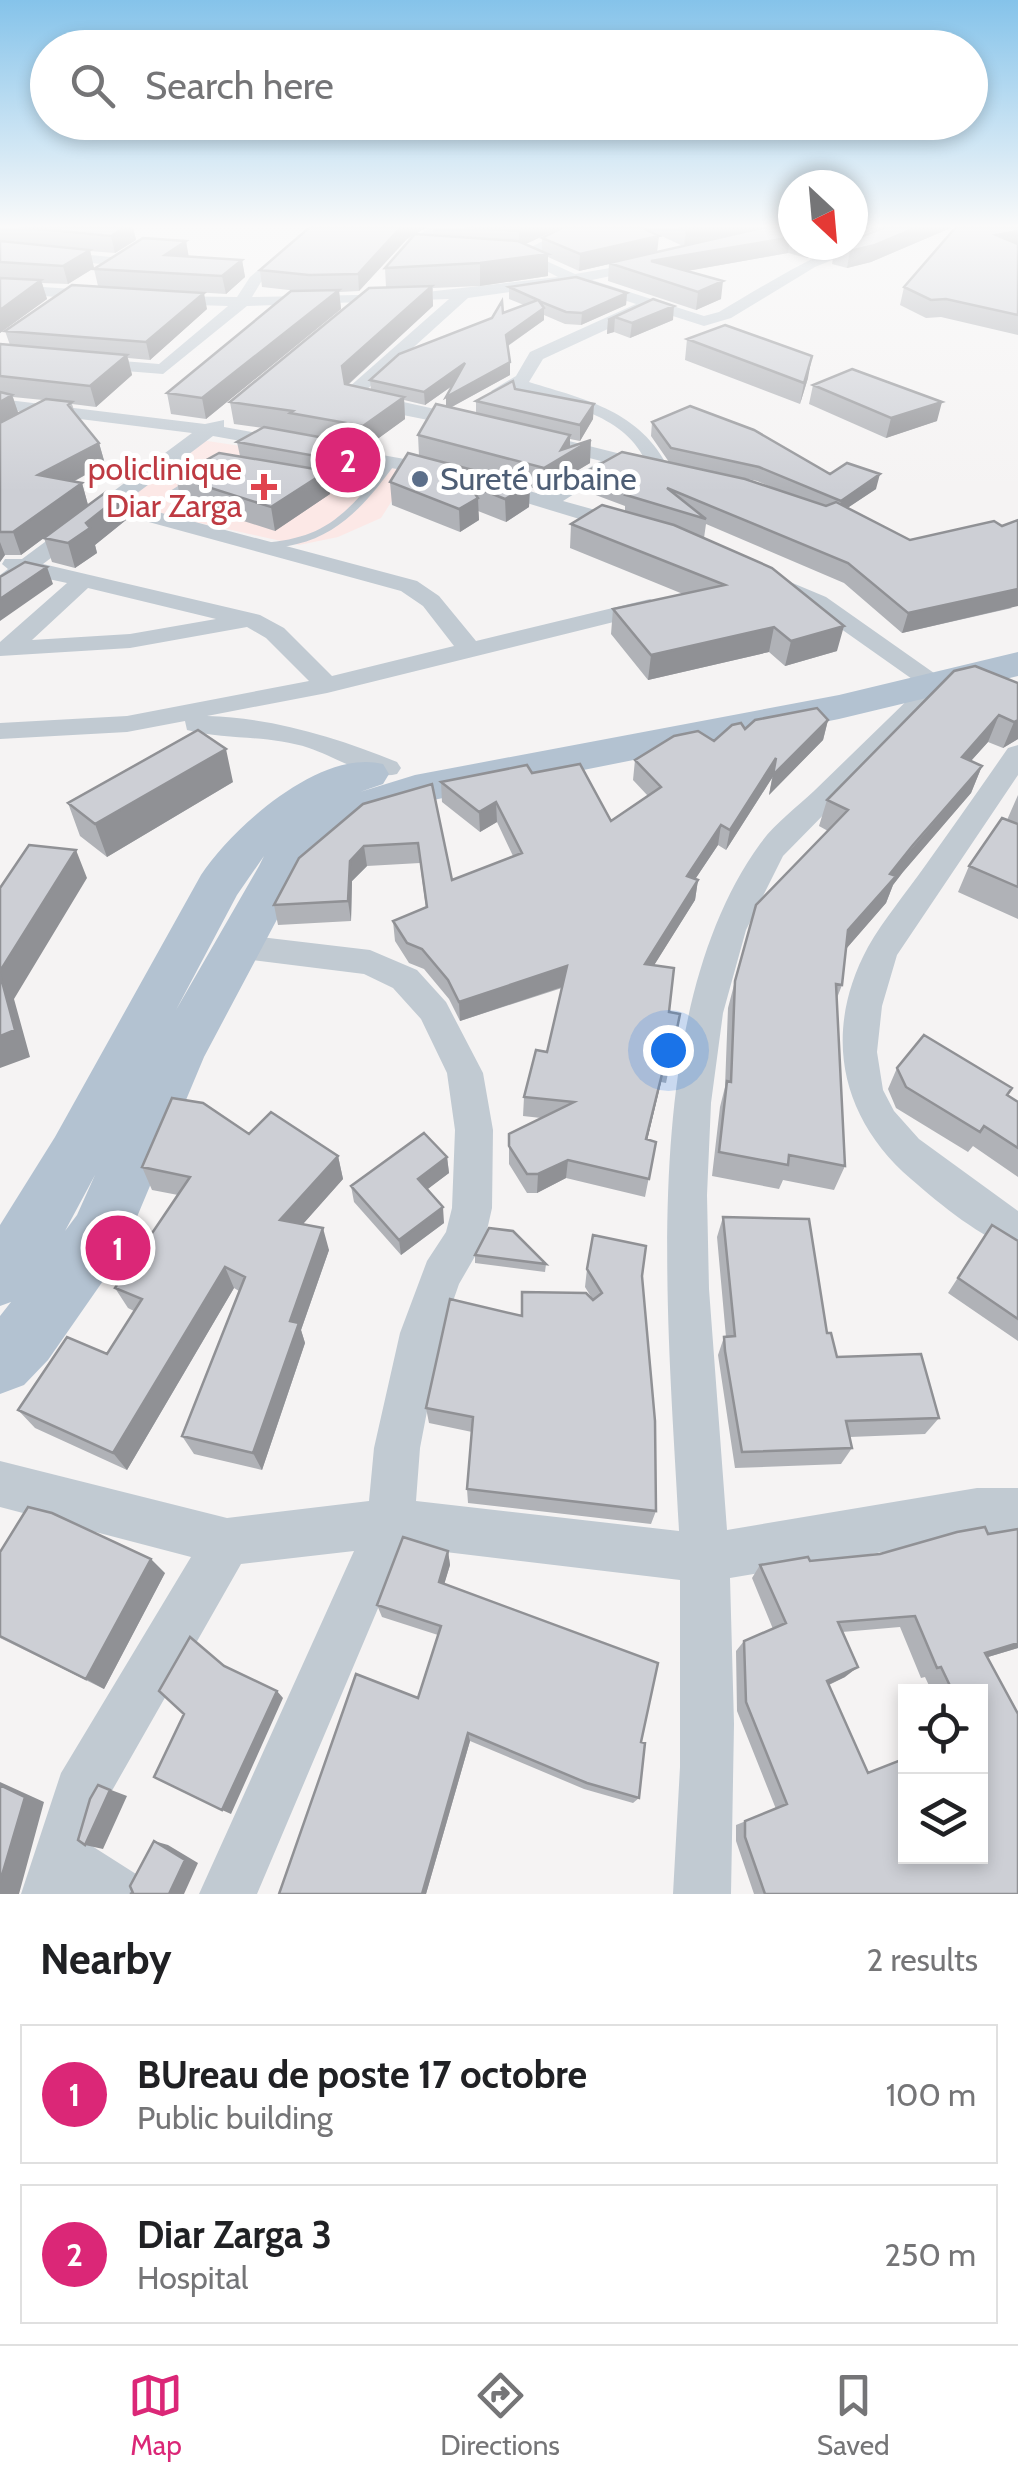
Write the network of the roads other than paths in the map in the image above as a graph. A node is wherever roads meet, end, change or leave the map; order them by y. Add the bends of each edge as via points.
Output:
1 (226, 315) edge
2 (440, 315) edge
3 (626, 315) edge
4 (681, 315) edge
5 (722, 315) edge
6 (15, 337) edge
7 (0, 346) edge
8 (0, 356) edge
9 (516, 384) junction
10 (8, 417) edge
11 (453, 418) junction
12 (222, 420) junction
13 (489, 427) edge
14 (525, 436) edge
15 (617, 458) junction
16 (390, 463) junction
17 (206, 472) edge
18 (295, 481) edge
19 (366, 494) junction
20 (170, 495) dead end
21 (546, 502) junction
22 (108, 505) junction
23 (664, 536) edge
24 (263, 546) junction
25 (0, 560) edge
26 (25, 567) junction
27 (749, 572) edge
28 (84, 581) junction
29 (0, 586) edge
30 (650, 606) edge
31 (252, 620) junction
32 (1018, 632) edge
33 (4, 649) edge
34 (470, 650) junction
35 (973, 675) edge
36 (327, 685) junction
37 (127, 724) junction
38 (0, 731) edge
39 (1018, 754) edge
40 (387, 768) junction
41 (970, 821) junction
42 (1002, 834) edge
43 (235, 946) junction
44 (1018, 1233) edge
45 (0, 1276) edge
46 (0, 1360) edge
47 (0, 1484) edge
48 (1018, 1512) edge
49 (392, 1522) junction
50 (227, 1542) junction
51 (704, 1558) junction
52 (55, 1876) edge
53 (116, 1894) edge
54 (228, 1894) edge
55 (702, 1894) edge

1 - 8 street via 163,369
2 - 11 street via 354,398
3 - 9 street via 536,356
4 - 5 street via 696,321
6 - 7 street
9 - 11 street
9 - 15 street via 621,421 668,471
10 - 12 street via 46,411
11 - 13 street
12 - 16 street
12 - 22 street
14 - 15 street
15 - 21 street
16 - 19 lane
16 - 21 street
17 - 20 lane
18 - 19 lane
19 - 24 lane via 342,524
21 - 23 street
22 - 24 street
22 - 26 street
24 - 34 street via 409,586 431,600
25 - 26 street
26 - 28 street
26 - 29 street
27 - 35 street
28 - 31 street
28 - 33 street
30 - 34 street
31 - 33 street via 130,641
31 - 36 street via 275,633
32 - 35 main road
34 - 36 street
35 - 40 main road
35 - 43 main road via 415,790 348,811 282,866
35 - 51 street via 768,852 736,912 712,988 692,1100 688,1270
36 - 37 street
37 - 38 street
37 - 40 street via 264,726 328,742
39 - 41 street
40 - 45 main road via 338,783 284,812 232,862 144,1015 39,1224
41 - 42 street
41 - 44 street via 882,952 868,988 858,1059 882,1129
43 - 46 main road via 178,1055 99,1235 25,1337
43 - 49 street via 370,962 405,979 434,1011 464,1072 474,1130 472,1208 421,1333 397,1448
47 - 50 street
48 - 51 street via 976,1512
49 - 50 street
49 - 51 street
49 - 54 street
50 - 52 street via 80,1792
51 - 55 street
52 - 53 street

